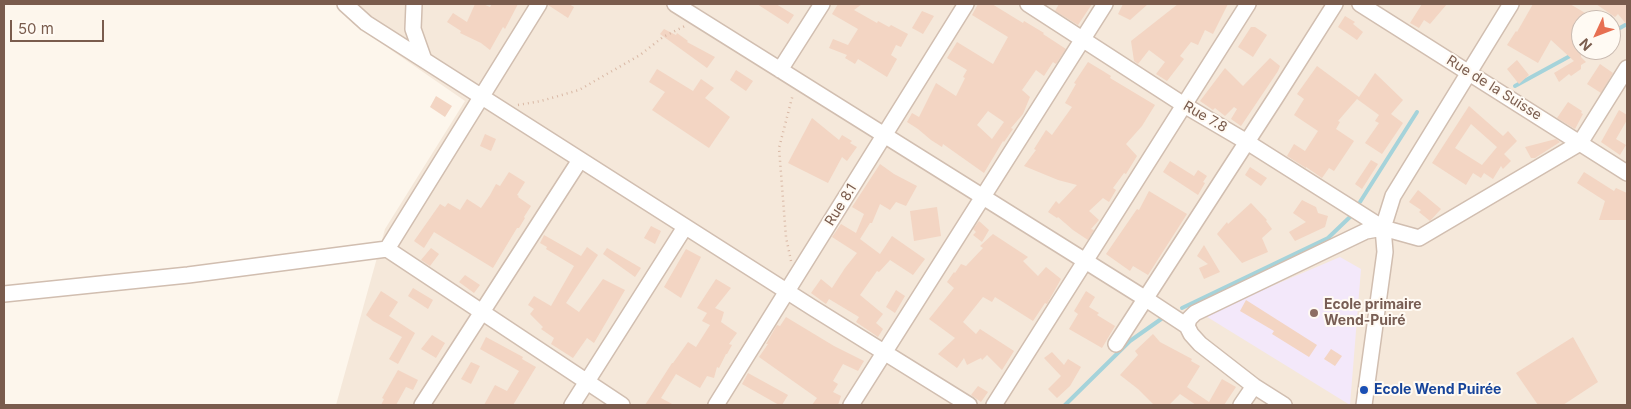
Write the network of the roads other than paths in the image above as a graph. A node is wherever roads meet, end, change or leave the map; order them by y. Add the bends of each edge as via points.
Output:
1 (345, 4) edge
2 (414, 4) edge
3 (539, 4) edge
4 (677, 4) edge
5 (822, 4) edge
6 (966, 4) edge
7 (1028, 4) edge
8 (1105, 4) edge
9 (1248, 4) edge
10 (1335, 4) edge
11 (1360, 4) edge
12 (1511, 4) edge
13 (1083, 38) junction
14 (424, 60) junction
15 (1627, 68) edge
16 (780, 70) junction
17 (1469, 72) junction
18 (481, 97) junction
19 (1184, 105) junction
20 (884, 136) junction
21 (1247, 142) junction
22 (1580, 143) junction
23 (580, 160) junction
24 (1627, 173) edge
25 (982, 197) junction
26 (685, 227) junction
27 (1383, 228) junction
28 (387, 249) junction
29 (1085, 261) junction
30 (791, 285) junction
31 (4, 294) edge
32 (1146, 299) junction
33 (482, 313) junction
34 (1187, 326) junction
35 (1116, 344) dead end
36 (884, 352) junction
37 (587, 382) junction
38 (1254, 386) junction
39 (422, 405) edge
40 (572, 405) edge
41 (622, 405) edge
42 (716, 405) edge
43 (851, 405) edge
44 (970, 405) edge
45 (994, 405) edge
46 (1241, 405) edge
47 (1284, 405) edge
48 (1364, 405) edge

1 - 14 street via 366,23
2 - 14 street via 414,29
3 - 18 street
4 - 16 street
5 - 16 street
6 - 20 street, Rue 8.1
7 - 13 street, Rue 7.8
8 - 13 street
9 - 19 street
10 - 21 street
11 - 17 street, Rue de la Suisse
12 - 17 street
13 - 19 street, Rue 7.8
13 - 25 street
14 - 18 street
15 - 22 street
16 - 20 street
17 - 22 street, Rue de la Suisse
17 - 27 street via 1393,196
18 - 23 street
18 - 28 street
19 - 21 street, Rue 7.8
19 - 29 street
20 - 25 street
20 - 30 street, Rue 8.1
21 - 27 street, Rue 7.8
21 - 32 street
22 - 24 street, Rue de la Suisse
22 - 27 street via 1419,238
23 - 26 street
23 - 33 street
25 - 29 street
25 - 36 street
26 - 30 street
26 - 37 street
27 - 34 street via 1346,240 1195,313
27 - 48 street via 1385,252
28 - 31 street via 188,275
28 - 33 street
29 - 32 street
29 - 45 street
30 - 36 street
30 - 42 street, Rue 8.1
32 - 34 street
32 - 35 street
33 - 37 street
33 - 39 street
34 - 38 street via 1200,344
36 - 43 street
36 - 44 street
37 - 40 street
37 - 41 street
38 - 46 street
38 - 47 street

